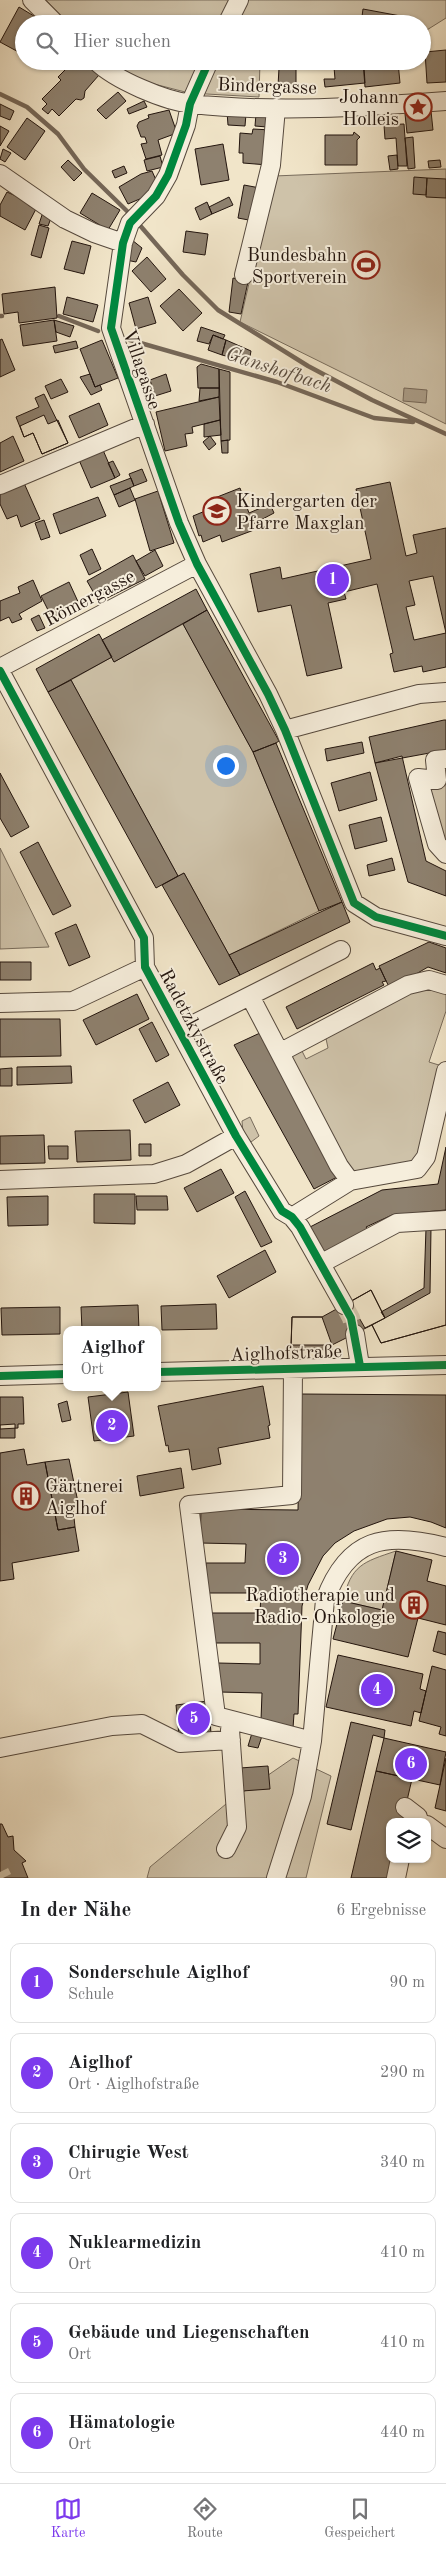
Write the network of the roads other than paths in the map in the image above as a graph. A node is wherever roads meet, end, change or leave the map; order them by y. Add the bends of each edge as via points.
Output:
1 (32, 0) edge
2 (239, 0) edge
3 (47, 15) edge
4 (232, 15) edge
5 (108, 70) edge
6 (205, 70) edge
7 (446, 101) edge
8 (190, 104) junction
9 (276, 108) junction
10 (0, 174) edge
11 (123, 243) junction
12 (244, 275) dead end
13 (145, 424) junction
14 (0, 485) edge
15 (198, 564) junction
16 (0, 669) edge
17 (446, 692) edge
18 (285, 730) junction
19 (446, 759) edge
20 (446, 854) edge
21 (446, 936) edge
22 (341, 950) dead end
23 (145, 967) junction
24 (446, 985) edge
25 (250, 996) junction
26 (0, 1003) edge
27 (180, 1031) junction
28 (281, 1052) junction
29 (446, 1072) edge
30 (236, 1136) junction
31 (0, 1180) edge
32 (350, 1181) junction
33 (292, 1217) junction
34 (446, 1220) edge
35 (322, 1263) junction
36 (344, 1305) tunnel mouth
37 (355, 1334) tunnel mouth
38 (446, 1365) edge
39 (360, 1366) junction
40 (293, 1368) junction
41 (161, 1372) edge
42 (63, 1374) edge
43 (0, 1376) edge
44 (446, 1547) edge
45 (229, 1719) junction
46 (231, 1740) junction
47 (312, 1741) junction
48 (0, 1748) edge
49 (431, 1827) edge
50 (446, 1838) edge
51 (226, 1849) dead end
52 (399, 1863) edge
53 (276, 1878) edge
54 (396, 1878) edge

1 - 3 street
2 - 4 street
5 - 8 street, Bindergasse via 124,82
6 - 8 street, Villagasse
7 - 9 street, Bindergasse
8 - 9 street, Bindergasse
8 - 11 street, Villagasse via 168,174 156,196 130,224
9 - 12 street via 271,165
10 - 11 street via 65,219
11 - 13 street, Villagasse via 113,334
13 - 14 street
13 - 15 street, Villagasse via 179,523
15 - 16 street, Römergasse
15 - 18 street, Villagasse
16 - 23 street, Radetzkystraße via 144,938
17 - 18 street via 419,694
18 - 21 street, Villagasse via 354,903 376,917
19 - 20 street via 435,760 437,780 418,778 437,844
22 - 25 street
23 - 26 street via 73,1001
23 - 27 street, Radetzkystraße
24 - 28 street via 429,980 408,985
25 - 27 street
25 - 28 street
27 - 30 street, Radetzkystraße
28 - 32 street via 339,1166
29 - 32 street via 426,1157 417,1169
30 - 31 street via 186,1164 154,1174
30 - 33 street, Radetzkystraße via 282,1211
32 - 33 street
33 - 35 street, Radetzkystraße
34 - 35 street via 397,1223
35 - 36 street, Radetzkystraße
37 - 39 street
38 - 39 street, Aiglhofstraße
39 - 40 street, Aiglhofstraße
40 - 41 street, Aiglhofstraße
40 - 45 street via 292,1495 189,1505 216,1716
42 - 43 street
44 - 47 street via 402,1539 389,1540 356,1552 342,1563 325,1600
45 - 46 street
45 - 47 street
46 - 48 street via 180,1743 142,1724 112,1726
46 - 51 street via 237,1827
47 - 53 street via 302,1796
49 - 50 street
52 - 54 street

